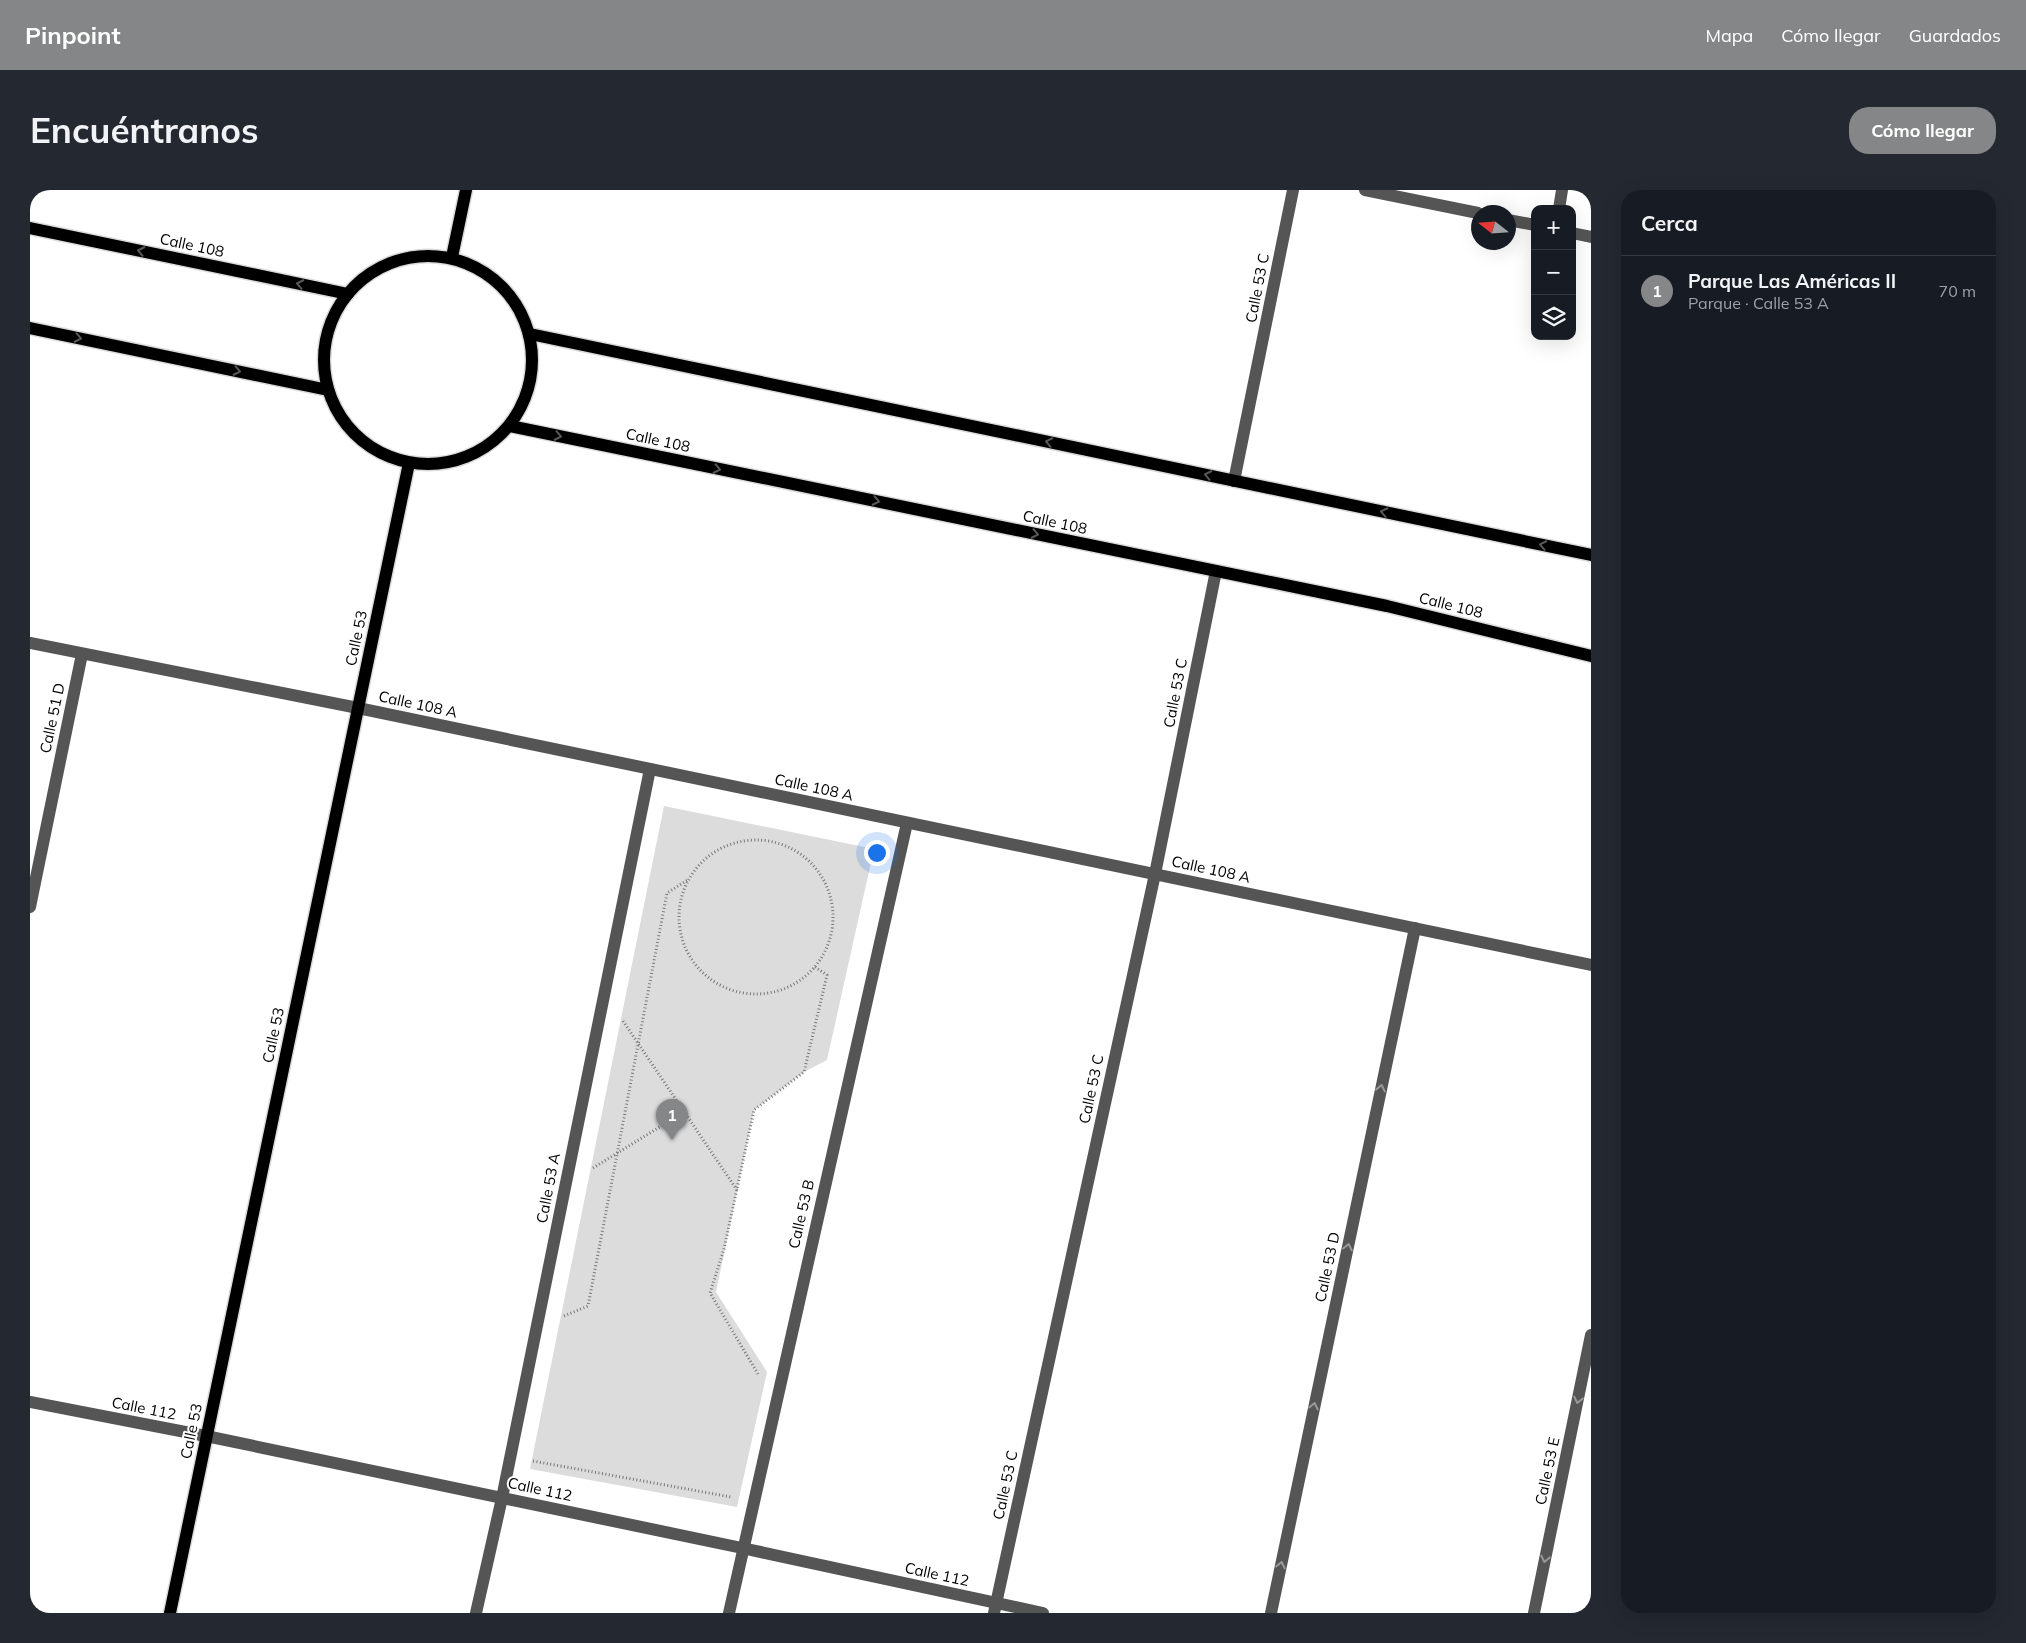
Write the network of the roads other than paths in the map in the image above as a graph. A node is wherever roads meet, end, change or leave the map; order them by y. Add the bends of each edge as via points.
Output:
1 (466, 190) edge
2 (1293, 190) edge
3 (1365, 190) edge
4 (1562, 190) edge
5 (1560, 205) edge
6 (1471, 212) edge
7 (1516, 221) edge
8 (1531, 224) edge
9 (30, 228) edge
10 (1576, 234) edge
11 (1591, 237) edge
12 (452, 257) junction
13 (348, 294) junction
14 (30, 328) edge
15 (530, 334) junction
16 (328, 390) junction
17 (510, 426) junction
18 (409, 463) junction
19 (1234, 481) junction
20 (1591, 555) edge
21 (1216, 572) junction
22 (30, 643) edge
23 (82, 654) junction
24 (1591, 656) edge
25 (358, 708) junction
26 (650, 769) junction
27 (907, 823) junction
28 (1154, 874) junction
29 (30, 907) edge
30 (1415, 928) junction
31 (1591, 965) edge
32 (1591, 1335) edge
33 (30, 1402) edge
34 (206, 1436) junction
35 (502, 1498) junction
36 (742, 1548) junction
37 (995, 1608) edge
38 (170, 1613) edge
39 (476, 1613) edge
40 (729, 1613) edge
41 (1043, 1613) edge
42 (1271, 1613) edge
43 (1534, 1613) edge

1 - 12 main road
2 - 19 street, Calle 53 C
3 - 6 street
4 - 5 street
7 - 8 street
13 -> 9 main road, Calle 108
10 - 11 street
12 - 13 main road via 424,254 395,260 369,273
12 - 15 main road via 487,272 508,292
13 - 16 main road via 331,323 324,356
14 -> 16 main road
15 - 17 main road via 531,382 523,405
19 -> 15 main road
16 - 18 main road via 340,416 358,438 382,454
17 - 18 main road via 482,450 446,464
17 -> 21 main road, Calle 108
18 - 25 main road, Calle 53
20 -> 19 main road
21 - 24 main road, Calle 108 via 1387,606
21 - 28 street, Calle 53 C
22 - 23 street, Calle 108 A
23 - 25 street, Calle 108 A
23 - 29 street, Calle 51 D
25 - 26 street, Calle 108 A
25 - 34 main road, Calle 53
26 - 27 street, Calle 108 A
26 - 35 street, Calle 53 A
27 - 28 street, Calle 108 A
27 - 36 street, Calle 53 B
28 - 30 street, Calle 108 A
28 - 37 street, Calle 53 C
30 - 31 street, Calle 108 A
42 -> 30 street, Calle 53 D
32 -> 43 street, Calle 53 E
33 - 34 street, Calle 112
34 - 35 street, Calle 112
34 - 38 main road, Calle 53
35 - 36 street, Calle 112
35 - 39 street, Calle 53 A
36 - 37 street, Calle 112
36 - 40 street, Calle 53 B
37 - 41 street, Calle 112

